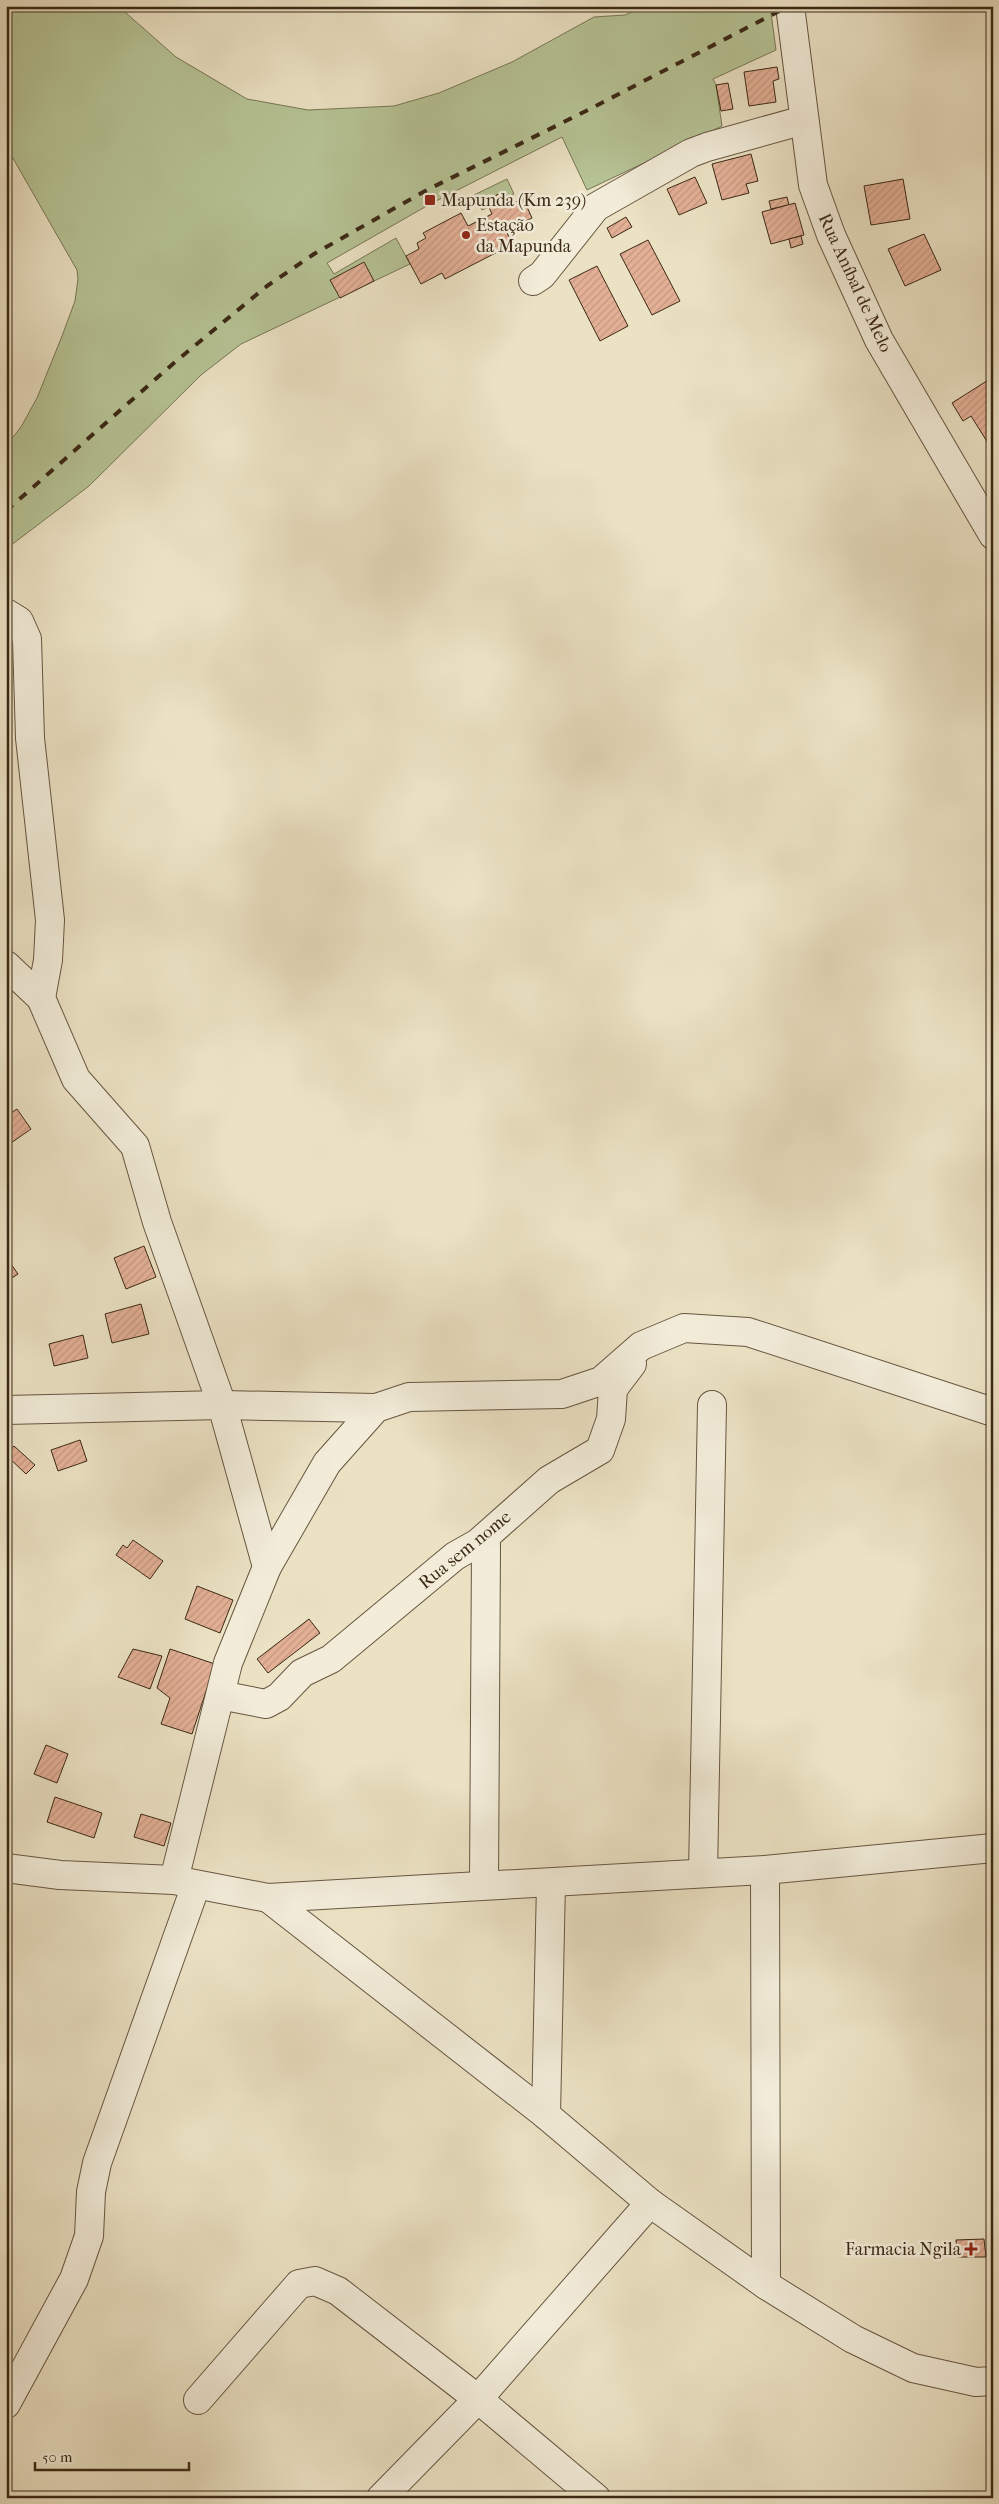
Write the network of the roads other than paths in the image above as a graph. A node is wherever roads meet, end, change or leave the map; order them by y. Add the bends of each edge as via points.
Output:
1 (790, 6) edge
2 (804, 120) junction
3 (533, 282) dead end
4 (986, 514) edge
5 (993, 535) edge
6 (6, 613) edge
7 (6, 965) edge
8 (41, 998) junction
9 (649, 1343) junction
10 (222, 1405) junction
11 (712, 1405) dead end
12 (376, 1408) junction
13 (6, 1410) edge
14 (993, 1412) edge
15 (486, 1545) dead end
16 (267, 1567) junction
17 (230, 1697) dead end
18 (993, 1848) edge
19 (6, 1868) edge
20 (766, 1870) junction
21 (703, 1873) junction
22 (185, 1882) junction
23 (551, 1883) junction
24 (484, 1885) junction
25 (268, 1898) junction
26 (546, 2115) junction
27 (650, 2203) junction
28 (766, 2285) junction
29 (993, 2381) edge
30 (478, 2399) junction
31 (198, 2400) dead end
32 (6, 2404) edge
33 (381, 2498) edge
34 (596, 2498) edge

1 - 2 street, Rua Aníbal de Melo
2 - 3 street via 699,150 596,207
2 - 4 street, Rua Aníbal de Melo via 813,185 830,235 879,340
4 - 5 street, Rua Aníbal de Melo
6 - 8 street via 18,621 27,639 30,738 50,920 48,960
7 - 8 street
8 - 10 street via 76,1079 135,1146 157,1222
9 - 12 street via 641,1346 601,1381 562,1394 409,1397
9 - 14 street via 684,1328 748,1332
9 - 17 street, Rua sem nome via 613,1389 611,1419 600,1450 548,1480 478,1543 455,1556 331,1659 302,1673 279,1696 266,1704
10 - 12 street
10 - 13 street
10 - 16 street
11 - 21 street
12 - 16 street via 327,1463
15 - 24 street
16 - 22 street via 228,1663
18 - 20 street
19 - 22 street via 60,1875
20 - 21 street
20 - 28 street
21 - 23 street
22 - 25 street
22 - 32 street via 97,2163 91,2192 89,2236 74,2279
23 - 24 street
23 - 26 street
24 - 25 street
25 - 26 street
26 - 27 street
27 - 28 street
27 - 30 street
28 - 29 street via 853,2340 913,2368 976,2382
30 - 31 street via 338,2291 315,2281 299,2284
30 - 33 street
30 - 34 street

